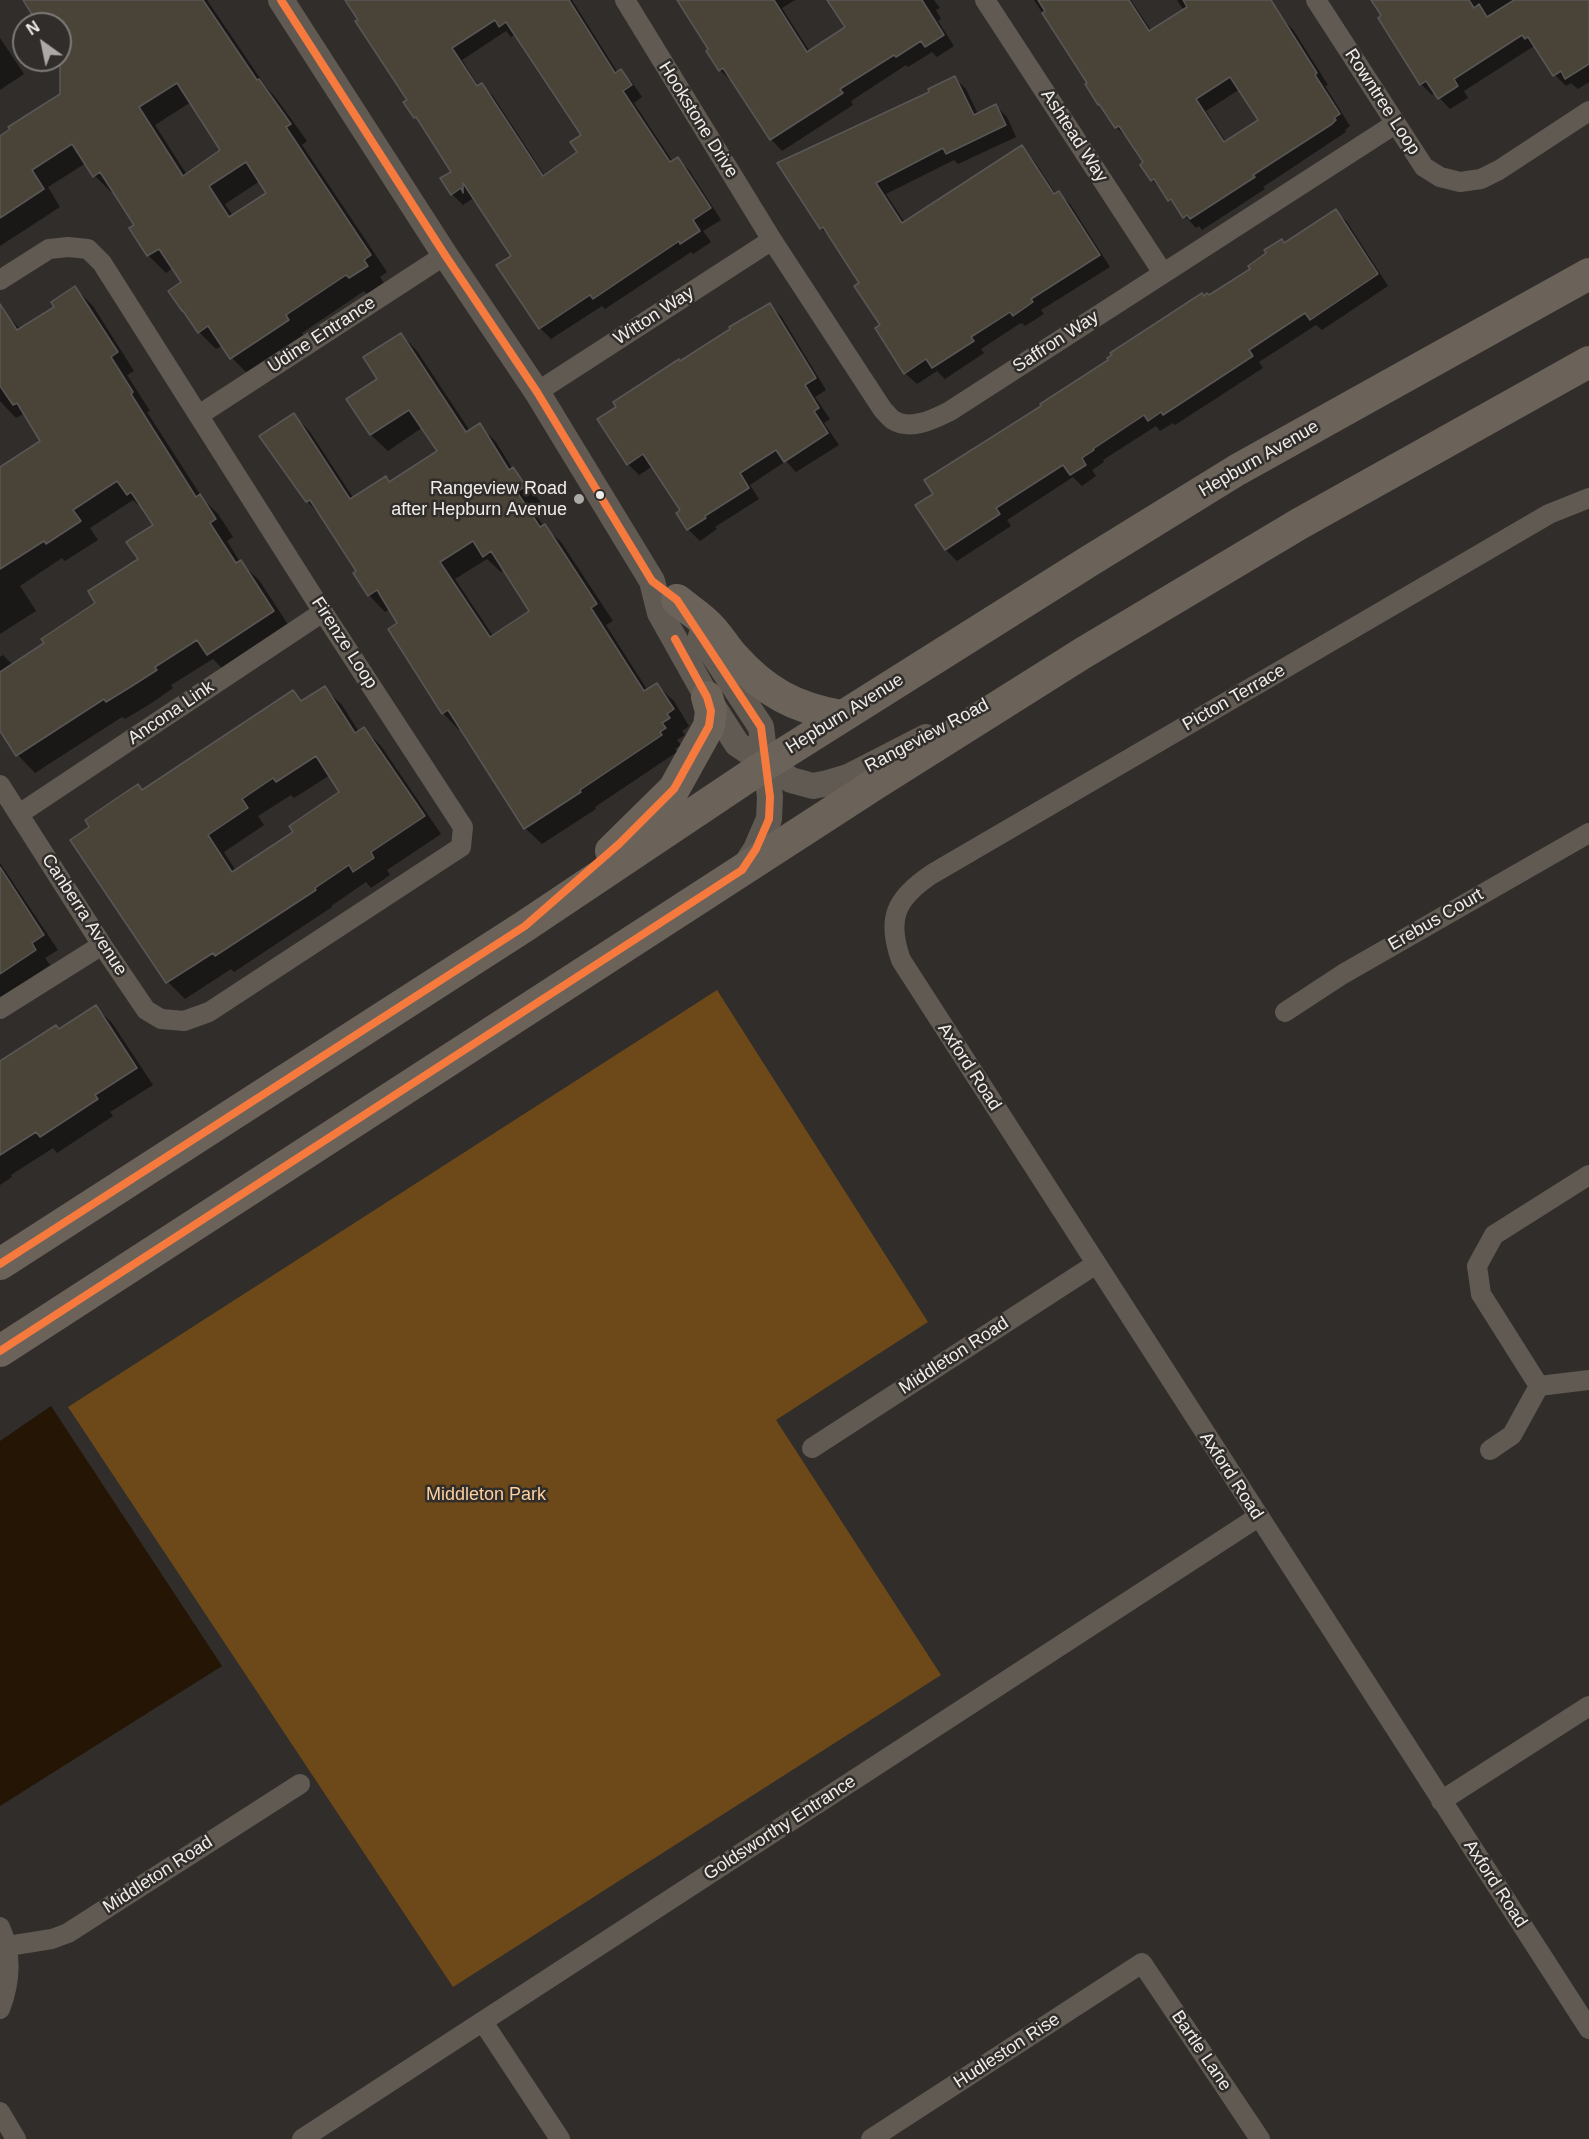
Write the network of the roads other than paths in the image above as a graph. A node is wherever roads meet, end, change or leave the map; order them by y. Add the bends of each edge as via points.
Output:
1 (281, 0) edge
2 (625, 0) edge
3 (985, 0) edge
4 (1316, 0) edge
5 (1589, 111) edge
6 (1395, 124) junction
7 (772, 240) junction
8 (445, 255) junction
9 (1163, 273) junction
10 (1589, 274) edge
11 (0, 280) edge
12 (1589, 362) edge
13 (537, 392) junction
14 (199, 415) junction
15 (1589, 498) edge
16 (652, 580) junction
17 (677, 600) junction
18 (323, 612) junction
19 (1083, 653) junction
20 (707, 696) junction
21 (841, 716) junction
22 (767, 764) junction
23 (0, 785) edge
24 (19, 814) junction
25 (1589, 833) edge
26 (742, 870) junction
27 (895, 916) joint
28 (525, 926) junction
29 (102, 945) junction
30 (0, 1009) edge
31 (1285, 1012) dead end
32 (184, 1022) joint
33 (1589, 1175) edge
34 (0, 1264) edge
35 (1096, 1264) junction
36 (0, 1351) edge
37 (1589, 1380) edge
38 (1539, 1386) junction
39 (812, 1448) dead end
40 (1490, 1450) dead end
41 (1258, 1518) junction
42 (1589, 1706) edge
43 (300, 1784) dead end
44 (1440, 1801) junction
45 (0, 1927) edge
46 (8, 1946) junction
47 (1142, 1963) joint
48 (0, 2009) edge
49 (483, 2022) junction
50 (1589, 2029) edge
51 (0, 2112) edge
52 (896, 2133) edge
53 (16, 2139) edge
54 (302, 2139) edge
55 (560, 2139) edge
56 (871, 2139) edge
57 (1260, 2139) edge

1 - 8 street, Rangeview Road
2 - 7 street, Hookstone Drive
3 - 9 street, Ashtead Way
4 - 6 street, Rowntree Loop
5 - 6 street, Rowntree Loop via 1482,180 1460,182 1440,177 1424,167
6 - 9 street, Saffron Way
7 - 9 street, Saffron Way via 883,410 894,421 912,425 950,411
7 - 13 street, Witton Way
8 - 13 street, Rangeview Road
8 - 14 street, Udine Entrance
10 - 21 main road, Hepburn Avenue via 1237,470
11 - 14 street, Firenze Loop via 49,249 88,249 102,263
12 - 19 main road via 1299,524
13 - 16 street, Rangeview Road
14 - 18 street, Firenze Loop
15 - 27 street, Picton Terrace via 1549,514 932,874 904,896
16 - 17 street, Rangeview Road
16 - 20 street, Rangeview Road via 660,613
17 - 21 main road via 710,626 747,672 769,689 794,705
17 - 22 street, Rangeview Road via 761,727
18 - 24 street, Ancona Link
18 - 32 street, Firenze Loop via 463,827 461,847 209,1012
19 - 22 street, Rangeview Road via 848,777 813,786 791,780
19 - 26 main road
20 - 22 street, Rangeview Road via 737,744
20 - 28 main road via 709,726 674,789 619,844
21 - 22 main road, Hepburn Avenue
22 - 26 street, Rangeview Road via 769,819
22 - 28 main road, Hepburn Avenue
23 - 24 street, Canberra Avenue
24 - 29 street, Canberra Avenue
25 - 31 street, Erebus Court via 1343,974
26 - 36 main road
27 - 35 street, Axford Road via 894,941 901,960
28 - 34 main road, Hepburn Avenue
29 - 30 street
29 - 32 street, Canberra Avenue via 146,1010 161,1019
33 - 38 street via 1494,1235 1477,1266 1480,1294
35 - 39 street, Middleton Road
35 - 41 street, Axford Road
37 - 38 street
38 - 40 street via 1512,1435
41 - 44 street, Axford Road
41 - 49 street, Goldsworthy Entrance
42 - 44 street
43 - 46 street, Middleton Road via 68,1933
44 - 50 street, Axford Road
45 - 46 street
46 - 48 street via 10,1962
47 - 52 street, Hudleston Rise
47 - 57 street, Bartle Lane
49 - 54 street, Goldsworthy Entrance
49 - 55 street
51 - 53 street
52 - 56 street, Hudleston Rise

